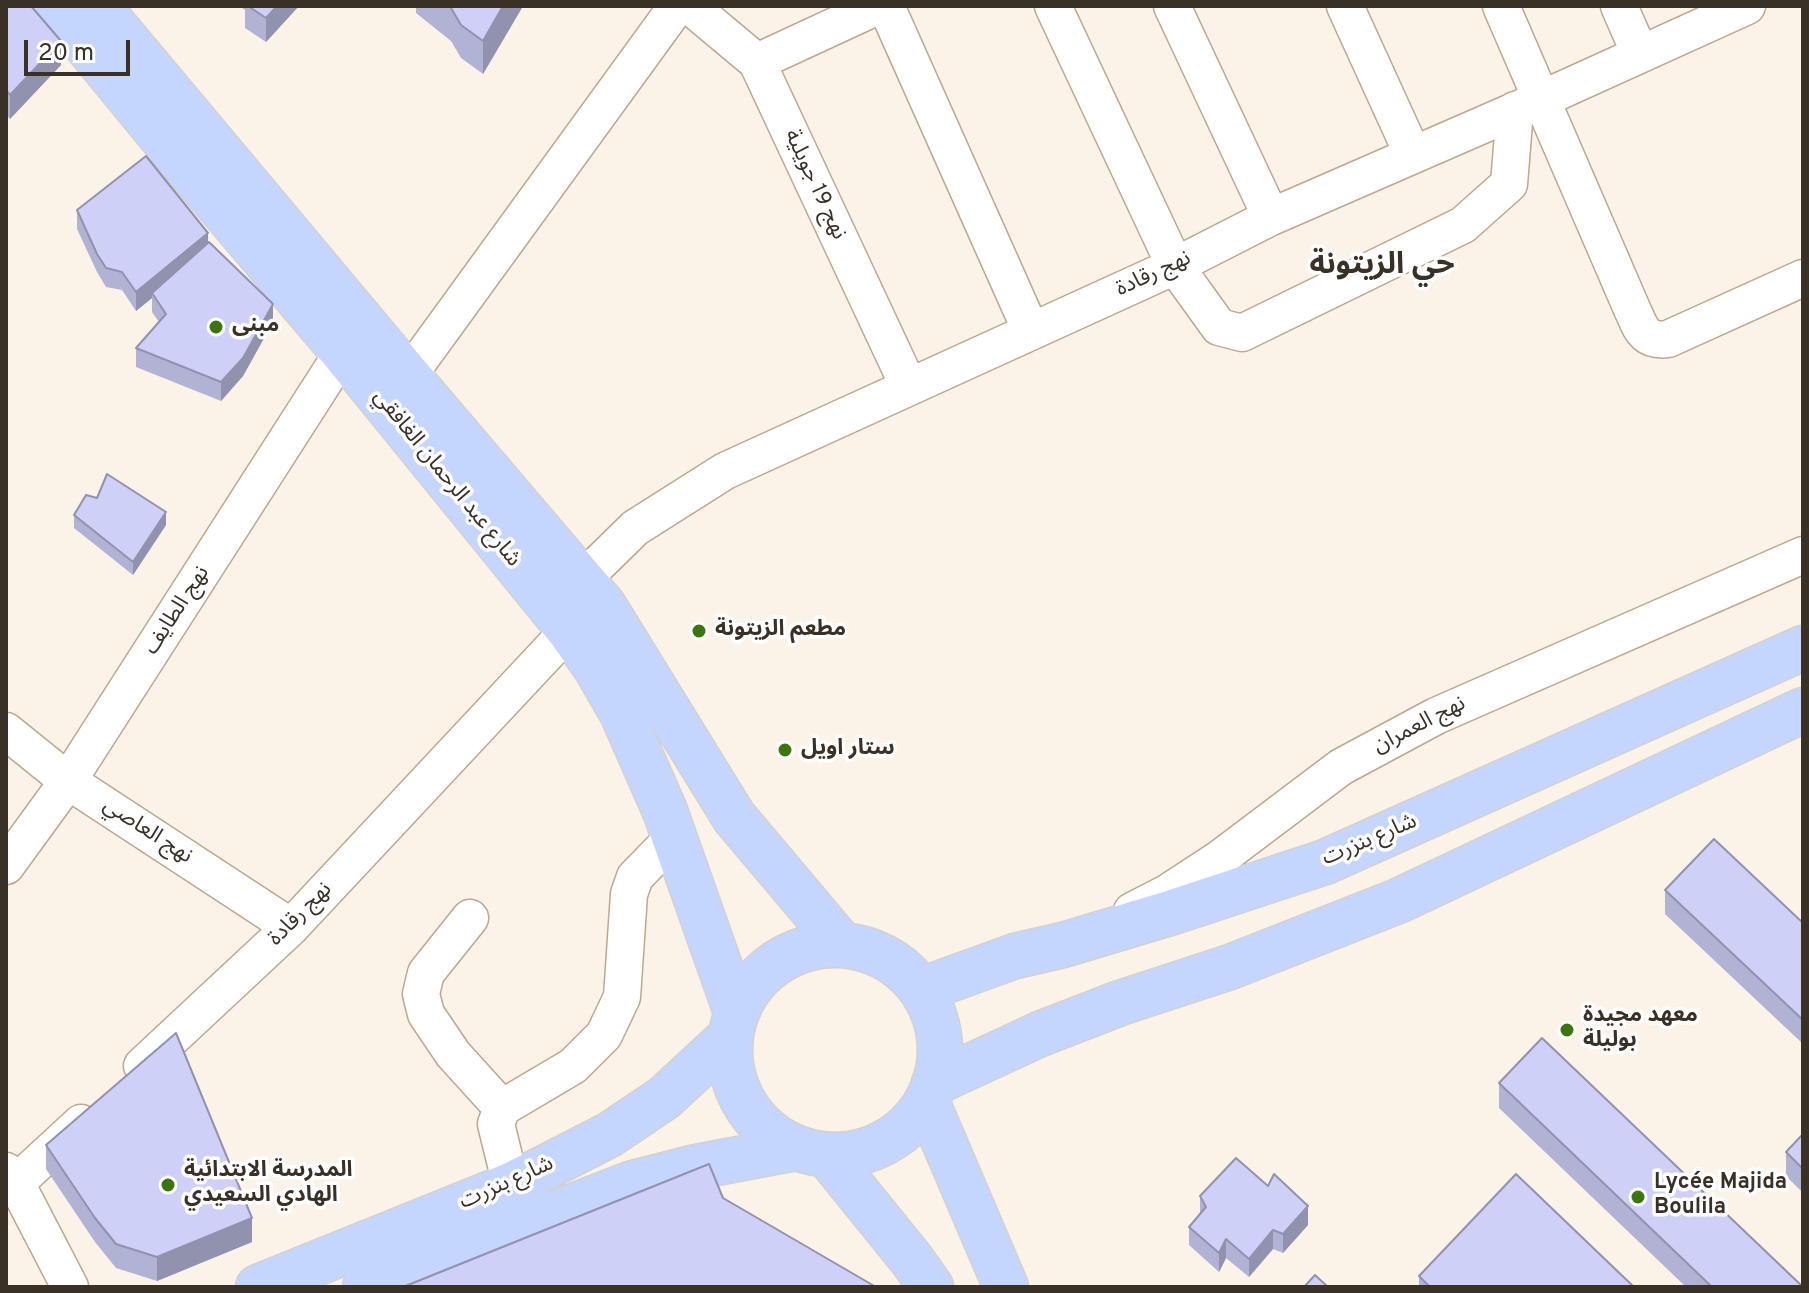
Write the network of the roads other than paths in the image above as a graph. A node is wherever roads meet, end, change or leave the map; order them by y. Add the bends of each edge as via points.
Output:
1 (54, 6) edge
2 (98, 6) edge
3 (677, 6) edge
4 (690, 6) edge
5 (878, 6) edge
6 (886, 6) edge
7 (1053, 6) edge
8 (1172, 6) edge
9 (1345, 6) edge
10 (1501, 6) edge
11 (1619, 6) edge
12 (1747, 6) edge
13 (1640, 54) junction
14 (757, 62) junction
15 (1528, 105) junction
16 (1413, 155) junction
17 (1271, 217) junction
18 (1175, 266) junction
19 (1803, 278) edge
20 (1031, 331) junction
21 (343, 352) junction
22 (408, 376) junction
23 (909, 387) junction
24 (1803, 555) edge
25 (583, 579) junction
26 (569, 630) junction
27 (1803, 648) edge
28 (1803, 710) edge
29 (6, 731) edge
30 (68, 781) junction
31 (675, 836) junction
32 (6, 866) edge
33 (470, 918) dead end
34 (291, 927) junction
35 (842, 945) junction
36 (1063, 945) junction
37 (921, 990) junction
38 (733, 1024) junction
39 (930, 1092) junction
40 (502, 1108) junction
41 (812, 1152) junction
42 (11, 1177) edge
43 (511, 1185) junction
44 (70, 1287) edge
45 (258, 1287) edge
46 (365, 1287) edge
47 (931, 1287) edge
48 (1006, 1287) edge

1 - 21 main road, شارع عبد الرحمان الغافقي
2 - 22 main road, شارع عبد الرحمان الغافقي
3 - 22 street
4 - 14 street, نهج 19 جويلية
5 - 14 street
6 - 20 street
7 - 18 street
8 - 17 street
9 - 16 street
10 - 15 street
11 - 13 street
12 - 13 street, نهج رقادة
13 - 15 street, نهج رقادة
14 - 23 street, نهج 19 جويلية
15 - 16 street, نهج رقادة
15 - 18 street via 1509,184 1463,225 1242,333 1219,327
15 - 19 street via 1645,335 1656,341 1668,339
16 - 17 street, نهج رقادة
17 - 18 street, نهج رقادة
18 - 20 street, نهج رقادة
20 - 23 street, نهج رقادة
21 - 26 main road, شارع عبد الرحمان الغافقي
21 - 30 street, نهج الطايف
22 - 25 main road, شارع عبد الرحمان الغافقي
23 - 25 street, نهج رقادة via 725,471 635,528
24 - 36 street, نهج العمران via 1436,716 1341,767 1167,893
25 - 35 main road, شارع عبد الرحمان الغافقي via 734,817
26 - 31 main road, شارع عبد الرحمان الغافقي via 622,713
26 - 34 street, نهج رقادة
27 - 36 main road, شارع بنزرت via 1325,862
28 - 39 main road via 1398,901 1040,1034
29 - 30 street, نهج العاصي
30 - 32 street, نهج الطايف
30 - 34 street, نهج العاصي
31 - 38 main road, شارع عبد الرحمان الغافقي
31 - 40 street via 635,877 629,894 622,997 604,1035 573,1066
33 - 40 street via 426,973 421,994 426,1014 453,1054
34 - 42 street, نهج رقادة via 114,1093
35 - 37 main road via 873,952 899,967
35 - 38 main road via 815,946 767,969 749,989
36 - 37 main road, شارع بنزرت via 1015,956
37 - 39 main road via 935,1019 940,1051
38 - 41 main road via 731,1072 744,1104 767,1130
38 - 43 main road, شارع بنزرت via 664,1098 609,1135
39 - 41 main road via 904,1129 874,1148 851,1154
39 - 48 main road
40 - 43 street via 496,1124
41 - 46 main road, شارع بنزرت via 696,1167 633,1183
41 - 47 main road
42 - 44 street
43 - 45 main road, شارع بنزرت

